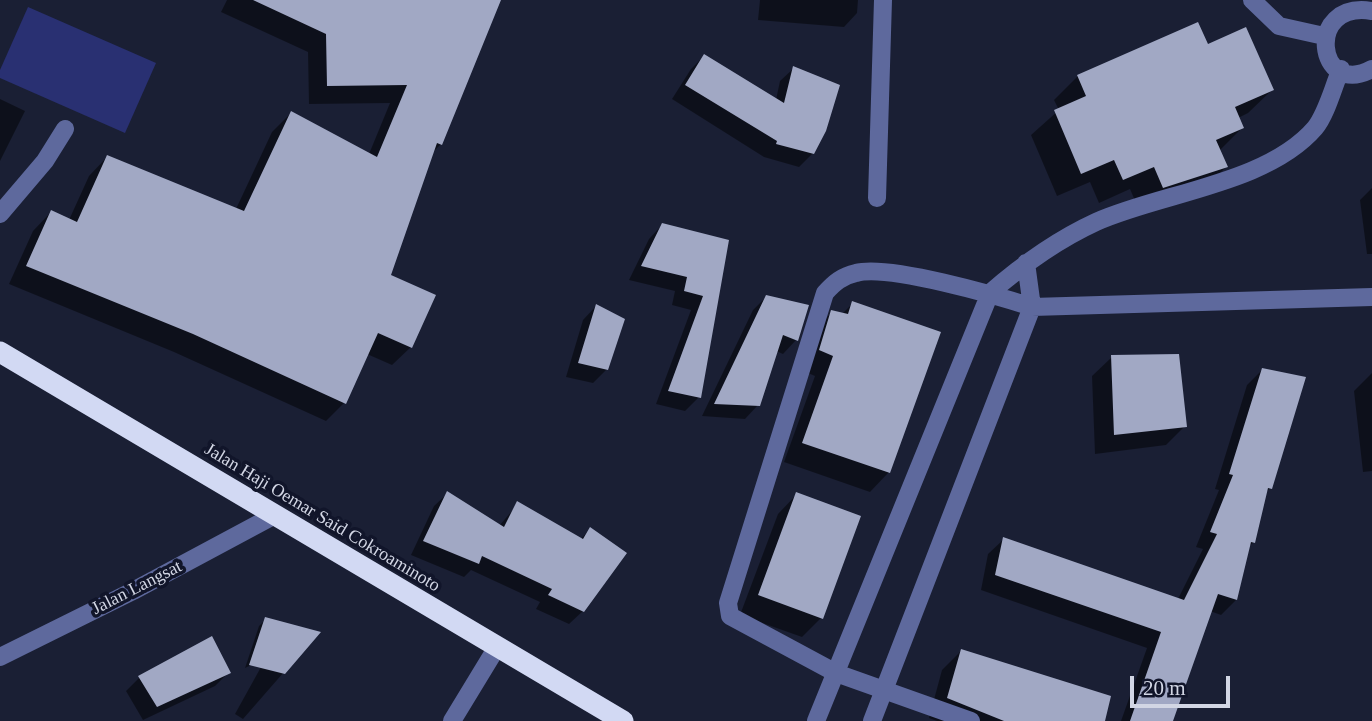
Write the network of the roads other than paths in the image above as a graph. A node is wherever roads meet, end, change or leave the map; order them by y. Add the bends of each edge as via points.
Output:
1 (883, 0) edge
2 (1252, 0) edge
3 (1348, 5) edge
4 (1372, 11) edge
5 (1324, 36) junction
6 (1341, 69) junction
7 (1372, 69) edge
8 (65, 129) dead end
9 (877, 198) dead end
10 (0, 214) edge
11 (1027, 263) junction
12 (990, 293) junction
13 (1372, 297) edge
14 (1032, 307) junction
15 (0, 352) edge
16 (273, 516) junction
17 (497, 647) junction
18 (0, 657) edge
19 (836, 673) junction
20 (886, 691) junction
21 (452, 721) edge
22 (623, 721) edge
23 (816, 721) edge
24 (872, 721) edge
25 (971, 721) edge

1 - 9 street
2 - 5 street via 1279,26
3 - 4 street
3 - 5 street via 1328,24
5 - 6 street via 1331,61
6 - 7 street via 1353,73
6 - 11 street via 1316,127 1293,146 1259,167 1096,221
8 - 10 street via 45,161
11 - 12 street
11 - 14 street
12 - 14 street
12 - 19 street
12 - 19 street via 883,272 858,272 838,279 825,293 728,603 730,616
13 - 14 street
14 - 20 street
15 - 16 highway, Jalan Haji Oemar Said Cokroaminoto
16 - 17 highway, Jalan Haji Oemar Said Cokroaminoto
16 - 18 street, Jalan Langsat
17 - 21 street
17 - 22 highway, Jalan Haji Oemar Said Cokroaminoto
19 - 20 street
19 - 23 street
20 - 24 street
20 - 25 street

